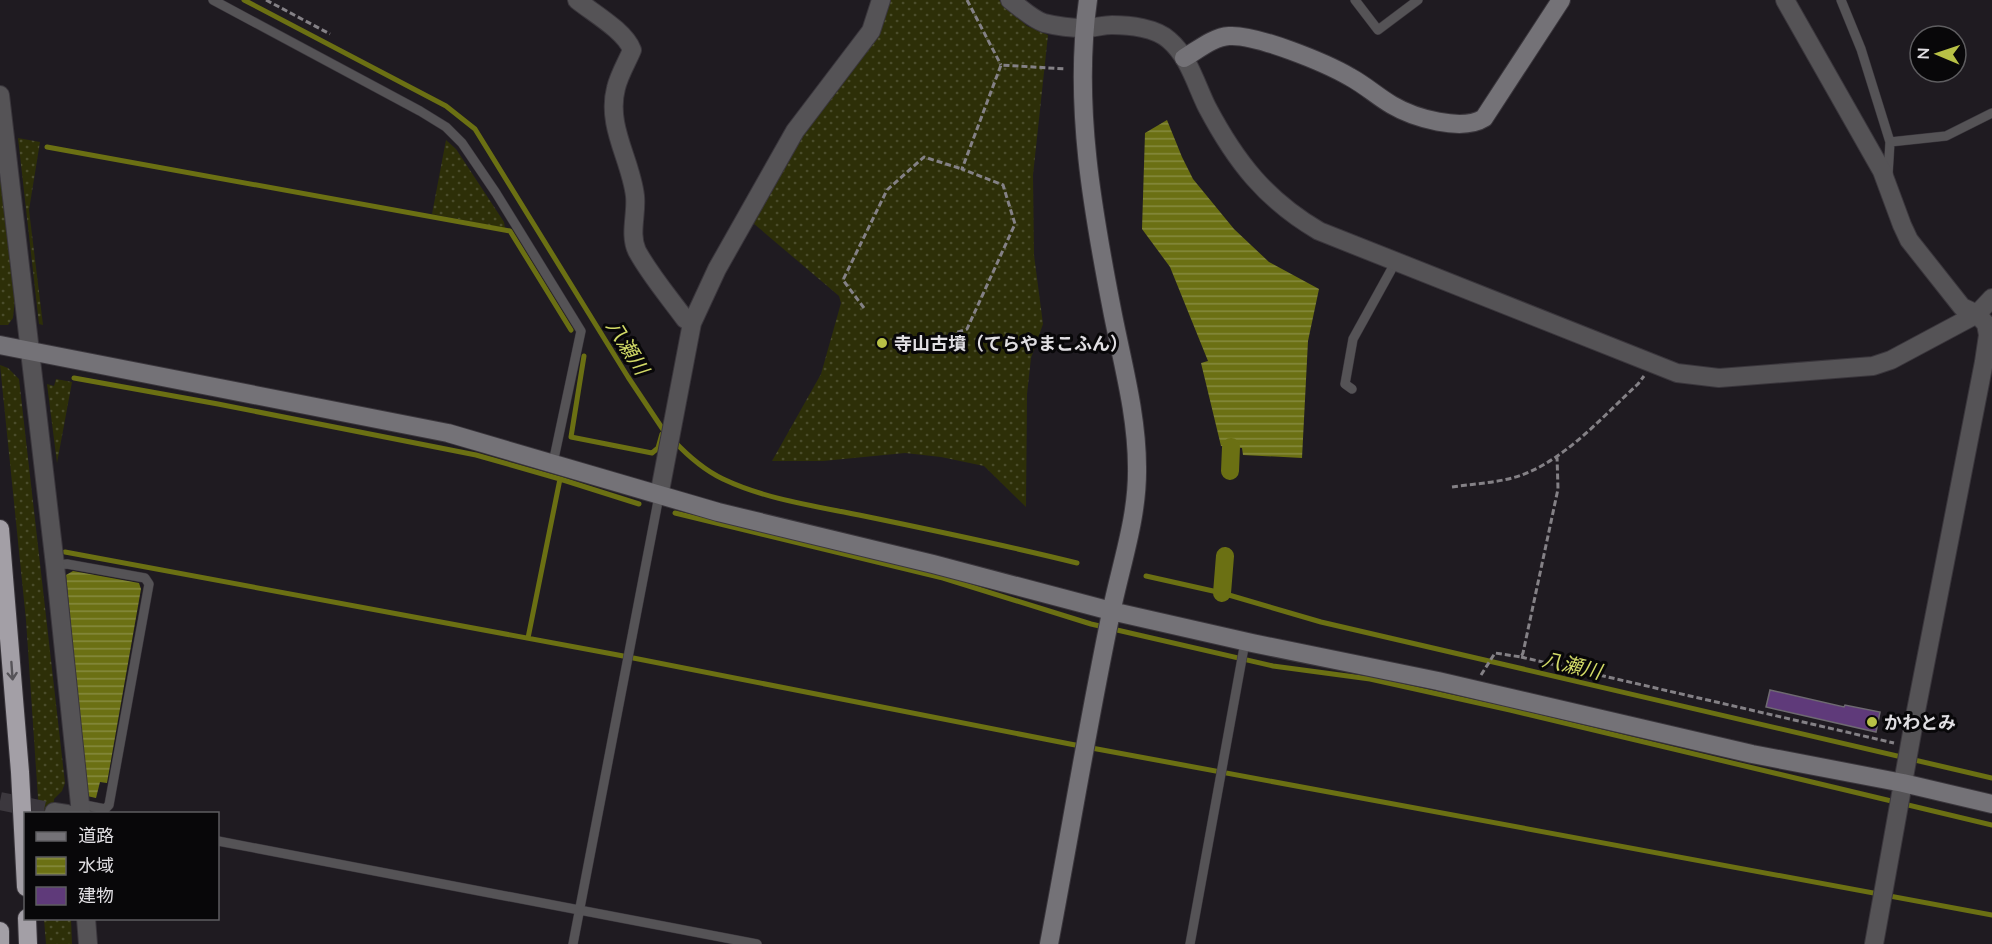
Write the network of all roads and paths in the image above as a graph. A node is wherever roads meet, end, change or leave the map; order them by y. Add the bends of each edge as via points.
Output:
1 (213, 0) edge
2 (266, 0) edge
3 (577, 0) edge
4 (881, 0) edge
5 (967, 0) edge
6 (1010, 0) edge
7 (1088, 0) edge
8 (1355, 0) edge
9 (1418, 0) edge
10 (1561, 0) edge
11 (1785, 0) edge
12 (1841, 0) edge
13 (1084, 28) junction
14 (330, 33) dead end
15 (1184, 58) junction
16 (1001, 65) junction
17 (1068, 69) dead end
18 (0, 95) edge
19 (1992, 113) edge
20 (1890, 142) junction
21 (962, 169) junction
22 (1887, 181) junction
23 (1395, 262) junction
24 (1992, 298) edge
25 (864, 308) dead end
26 (1977, 314) junction
27 (692, 323) junction
28 (0, 345) edge
29 (906, 349) dead end
30 (30, 350) junction
31 (1652, 364) junction
32 (1352, 389) dead end
33 (1557, 456) junction
34 (553, 463) junction
35 (1452, 487) dead end
36 (659, 496) junction
37 (0, 529) edge
38 (55, 565) junction
39 (1111, 611) junction
40 (1245, 642) junction
41 (1521, 657) junction
42 (1480, 676) dead end
43 (1910, 747) junction
44 (1904, 777) junction
45 (1992, 804) edge
46 (70, 811) edge
47 (219, 841) edge
48 (24, 849) edge
49 (580, 910) junction
50 (27, 920) edge
51 (86, 920) edge
52 (0, 931) edge
53 (0, 944) edge
54 (28, 944) edge
55 (88, 944) edge
56 (573, 944) edge
57 (757, 944) edge
58 (1049, 944) edge
59 (1190, 944) edge
60 (1874, 944) edge

1 - 34 lane via 420,111 446,127 462,143 581,331
2 - 14 path
3 - 27 street via 619,33 632,50 616,88 614,119 634,187 636,249 684,319
4 - 27 street via 870,31 795,131 717,269
5 - 16 path
6 - 13 street via 1037,20
7 - 13 street
8 - 9 lane via 1378,30
10 - 15 street via 1484,118 1475,124 1451,124 1412,114 1325,64 1243,38 1215,39
11 - 22 street
12 - 20 lane
13 - 15 street via 1112,25 1151,31 1168,39
13 - 39 street via 1085,116 1092,190 1132,410 1137,468 1131,528
15 - 23 street via 1208,109 1256,183 1285,209 1319,231
16 - 17 path
16 - 21 path
18 - 30 street
19 - 20 lane via 1946,136
20 - 22 lane
21 - 25 path via 924,158 887,190 843,280
21 - 29 path via 1003,185 1015,224 967,329
22 - 26 street via 1909,240 1962,307
23 - 31 street
23 - 32 lane via 1353,339 1345,384
24 - 26 street
26 - 31 street via 1873,366 1719,378 1677,373
26 - 43 street via 1986,324 1988,335 1984,362
27 - 36 street
28 - 30 street
30 - 34 street via 448,433
30 - 38 street
31 - 33 path via 1638,384
33 - 35 path via 1512,479
33 - 41 path via 1558,489
34 - 36 street
36 - 39 street
36 - 49 lane
37 -> 48 highway
38 - 46 street
38 - 46 lane via 145,578 149,584 109,805 105,809
39 - 40 street
39 - 58 street
40 - 44 street via 1438,681 1752,754
40 - 59 lane
41 - 42 path via 1495,653
41 - 43 path
43 - 44 street
44 - 45 street
44 - 60 street
47 - 49 lane
49 - 56 lane
49 - 57 lane
50 - 54 highway
51 - 55 street
52 - 53 highway

